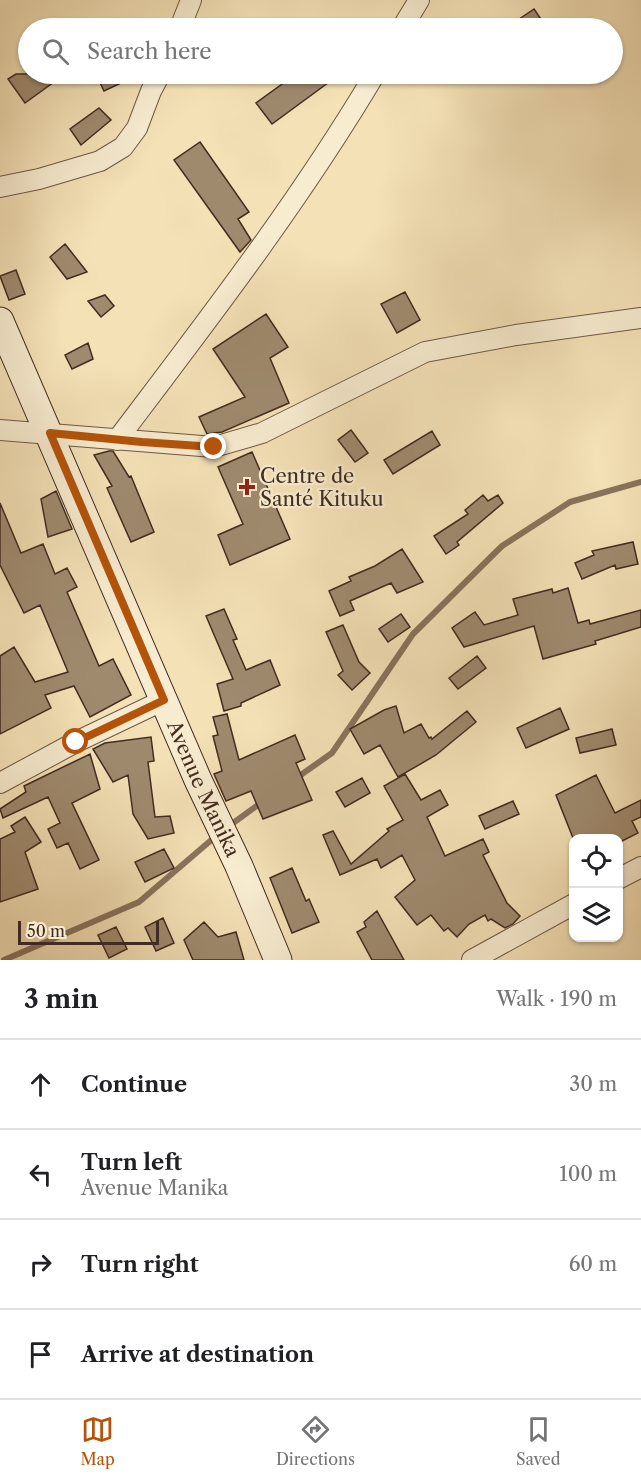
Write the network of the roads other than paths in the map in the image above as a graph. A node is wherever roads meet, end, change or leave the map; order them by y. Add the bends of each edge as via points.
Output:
1 (191, 0) edge
2 (419, 0) edge
3 (184, 18) edge
4 (408, 18) edge
5 (155, 84) edge
6 (369, 84) edge
7 (0, 187) edge
8 (641, 318) edge
9 (0, 321) edge
10 (0, 430) edge
11 (50, 433) junction
12 (117, 440) junction
13 (164, 700) junction
14 (0, 783) edge
15 (641, 867) edge
16 (623, 876) edge
17 (569, 906) edge
18 (278, 960) edge
19 (472, 960) edge

1 - 3 street
2 - 4 street
5 - 7 street via 137,128 123,147 100,161
6 - 12 street via 271,233
8 - 12 street via 425,352 262,434 214,447
9 - 11 street, Avenue Manika
10 - 11 street
11 - 12 street
11 - 13 street, Avenue Manika
13 - 14 street
13 - 18 street, Avenue Manika
15 - 16 street
17 - 19 street

